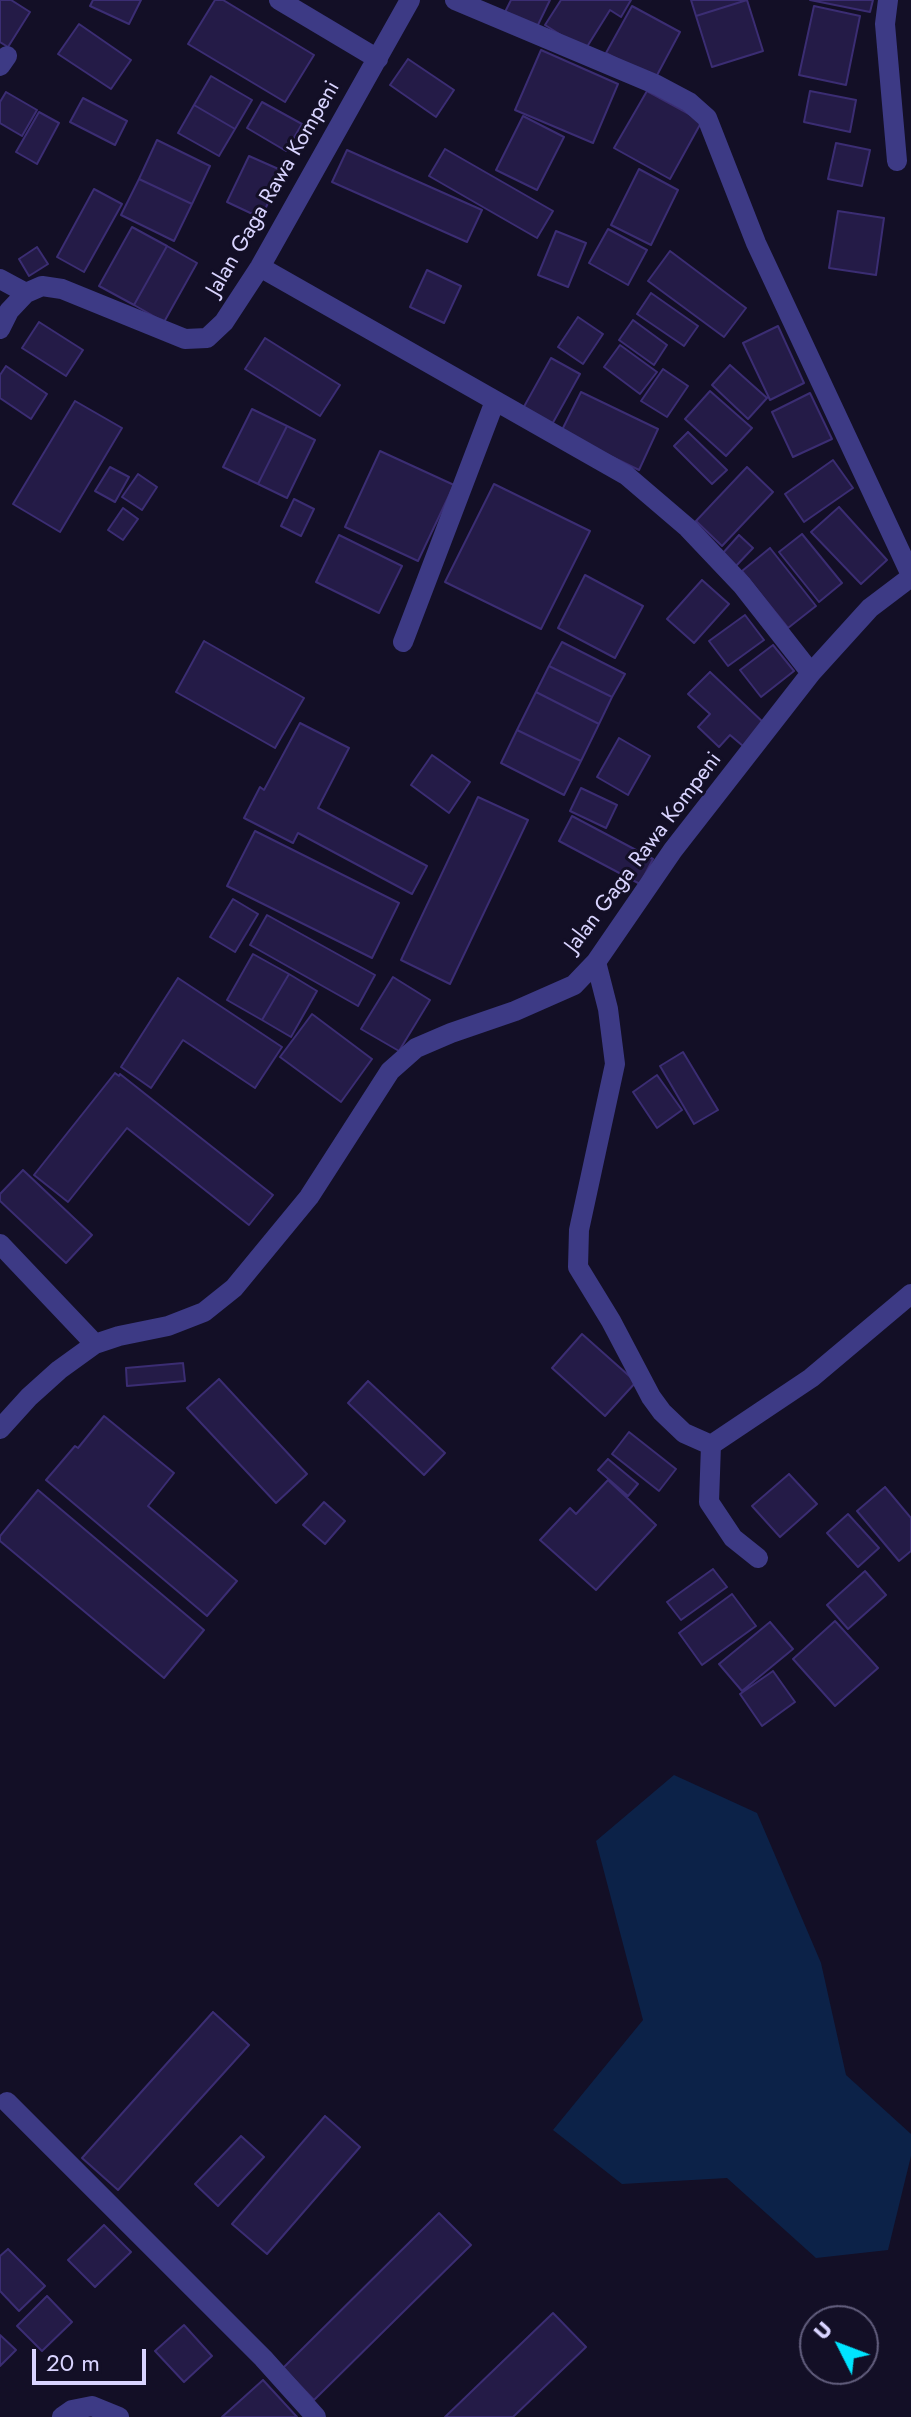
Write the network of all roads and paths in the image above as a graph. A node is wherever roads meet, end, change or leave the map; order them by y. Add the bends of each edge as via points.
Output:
1 (279, 0) edge
2 (410, 0) edge
3 (455, 0) edge
4 (888, 0) edge
5 (378, 59) junction
6 (897, 161) dead end
7 (260, 267) junction
8 (0, 279) edge
9 (26, 293) junction
10 (0, 329) edge
11 (495, 401) junction
12 (911, 576) edge
13 (403, 642) dead end
14 (811, 673) junction
15 (596, 962) junction
16 (0, 1244) edge
17 (911, 1294) edge
18 (95, 1344) junction
19 (0, 1429) edge
20 (711, 1445) junction
21 (758, 1558) dead end
22 (7, 2102) dead end
23 (62, 2417) edge
24 (119, 2417) edge
25 (316, 2417) edge

1 - 5 street
2 - 5 street, Jalan Gaga Rawa Kompeni
3 - 12 street via 657,85 707,118 756,243
4 - 6 street via 885,24
5 - 7 street, Jalan Gaga Rawa Kompeni
7 - 9 street, Jalan Gaga Rawa Kompeni via 224,322 207,338 185,339 62,289 42,286
7 - 11 street
8 - 9 street
9 - 10 street
11 - 13 street
11 - 14 street via 626,475 678,519 742,585
12 - 14 street, Jalan Gaga Rawa Kompeni via 870,608
14 - 15 street, Jalan Gaga Rawa Kompeni via 673,850
15 - 18 street, Jalan Gaga Rawa Kompeni via 574,985 547,998 416,1048 390,1071 309,1197 234,1288 204,1312
15 - 20 street via 615,1064 579,1230 578,1267 651,1397 684,1433
16 - 18 street
17 - 20 street via 811,1378
18 - 19 street, Jalan Gaga Rawa Kompeni via 49,1379
20 - 21 street via 709,1502 733,1538
22 - 25 street
23 - 24 street via 92,2406

